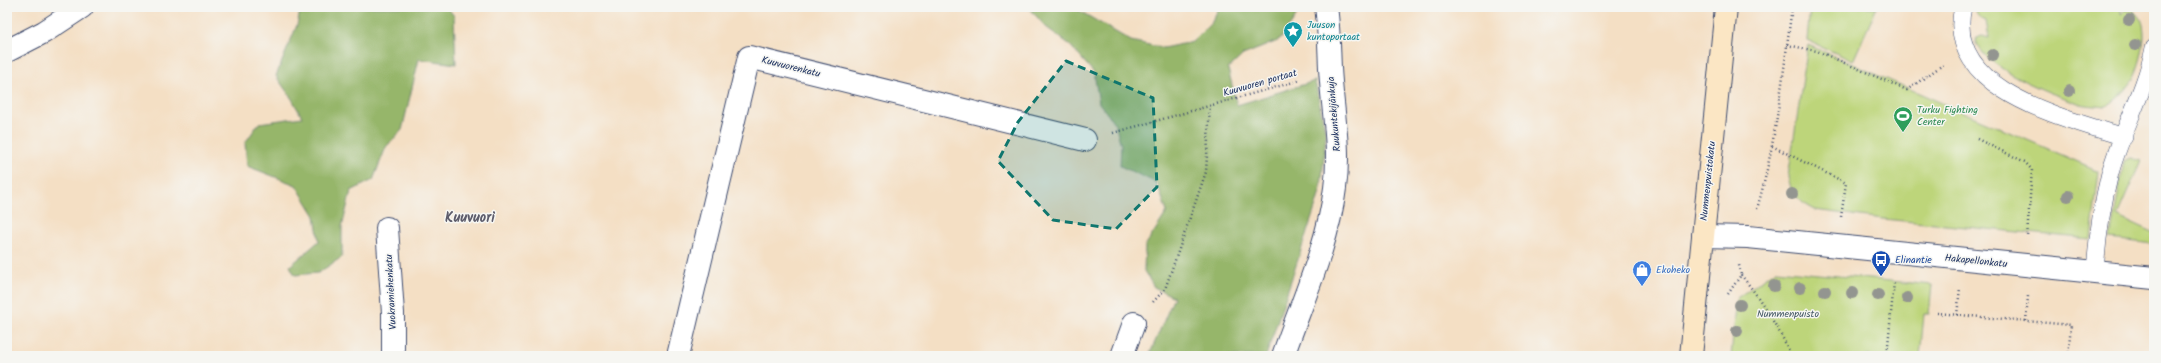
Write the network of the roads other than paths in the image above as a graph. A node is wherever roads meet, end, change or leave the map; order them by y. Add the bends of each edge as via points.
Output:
1 (82, 7) edge
2 (1326, 7) edge
3 (1726, 7) edge
4 (1963, 7) edge
5 (2154, 48) edge
6 (7, 51) edge
7 (2124, 137) junction
8 (1085, 140) dead end
9 (387, 228) dead end
10 (1703, 236) junction
11 (2095, 273) junction
12 (2154, 278) edge
13 (1134, 323) road end
14 (392, 356) edge
15 (678, 356) edge
16 (1122, 356) edge
17 (1283, 356) edge
18 (1691, 356) edge

1 - 6 street via 44,32
2 - 17 street, Ruukuntekijänkuja via 1337,131 1338,164 1335,189 1328,230
3 - 10 street, Nummenpuistokatu
4 - 7 lane via 1960,26 1967,50 1976,68 1993,84 2043,111
5 - 7 lane via 2149,72
7 - 11 lane via 2111,172 2097,242
8 - 15 street, Kuuvuorenkatu via 750,57
9 - 14 street, Vuokramiehenkatu via 393,313
10 - 11 street, Hakapellonkatu via 1748,237
10 - 18 street, Nummenpuistokatu
11 - 12 street, Hakapellonkatu
13 - 16 street

